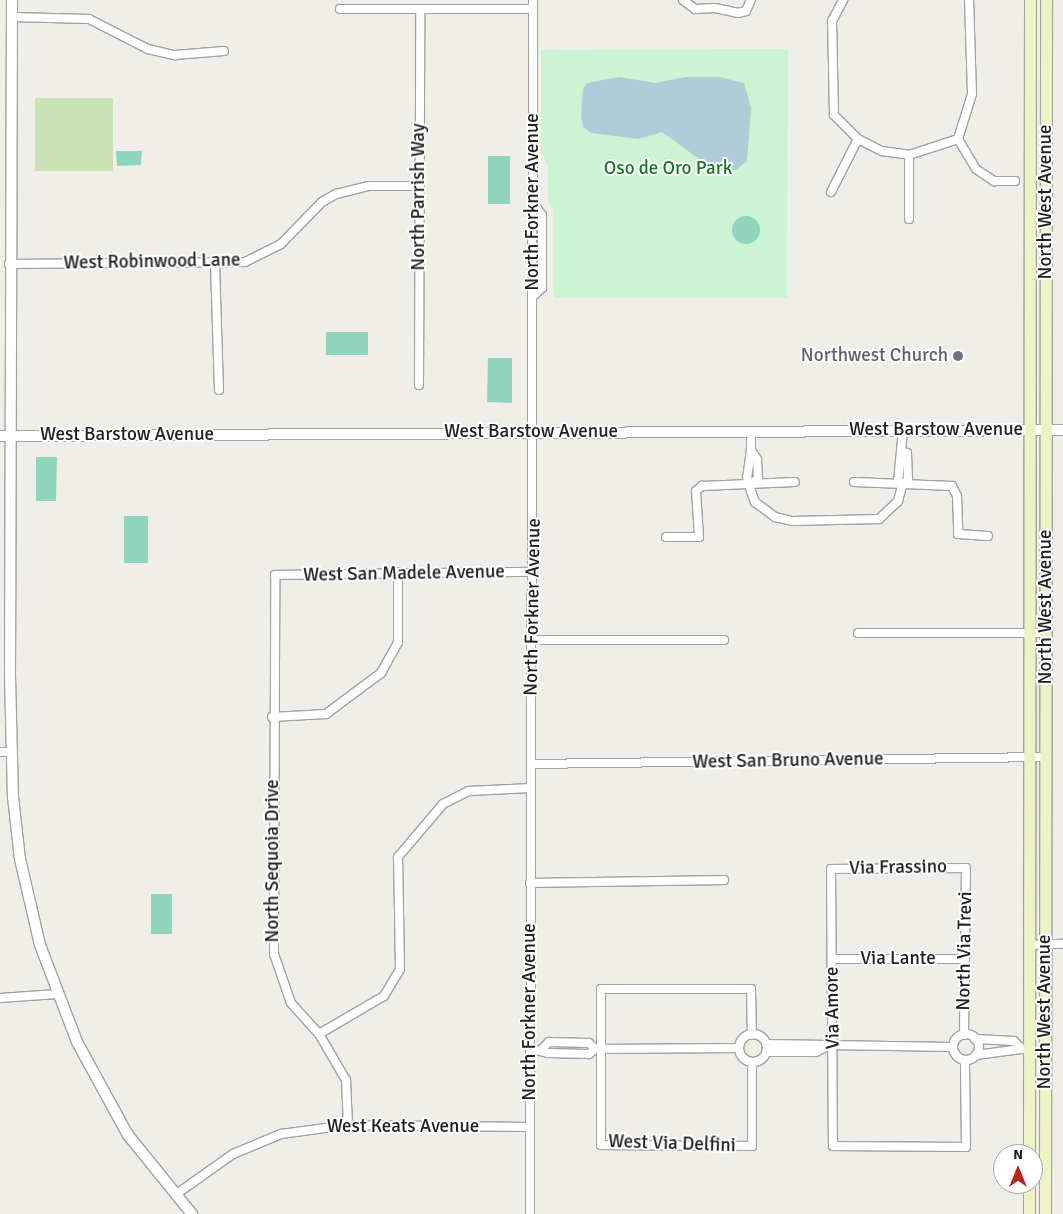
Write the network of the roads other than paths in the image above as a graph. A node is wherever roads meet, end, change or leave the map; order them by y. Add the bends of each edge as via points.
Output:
1 (12, 0) edge
2 (533, 0) edge
3 (683, 0) edge
4 (751, 0) edge
5 (843, 0) edge
6 (969, 0) edge
7 (1030, 0) edge
8 (1046, 0) edge
9 (340, 9) dead end
10 (420, 9) junction
11 (533, 9) junction
12 (12, 17) junction
13 (224, 51) dead end
14 (858, 139) junction
15 (958, 139) junction
16 (909, 154) junction
17 (1015, 181) dead end
18 (419, 186) junction
19 (831, 192) dead end
20 (909, 219) dead end
21 (216, 263) junction
22 (10, 264) junction
23 (419, 385) dead end
24 (219, 390) dead end
25 (903, 430) junction
26 (1031, 430) junction
27 (1047, 430) junction
28 (1063, 430) edge
29 (535, 431) junction
30 (751, 431) junction
31 (4, 436) edge
32 (795, 482) dead end
33 (854, 482) dead end
34 (751, 485) junction
35 (902, 486) junction
36 (988, 536) dead end
37 (666, 537) dead end
38 (398, 572) junction
39 (533, 572) junction
40 (275, 575) joint
41 (858, 633) dead end
42 (1030, 633) junction
43 (1045, 633) junction
44 (532, 640) junction
45 (724, 640) dead end
46 (272, 716) junction
47 (0, 752) edge
48 (11, 752) junction
49 (1029, 758) junction
50 (1046, 758) junction
51 (531, 764) junction
52 (531, 788) junction
53 (966, 868) joint
54 (831, 869) joint
55 (724, 880) dead end
56 (530, 883) junction
57 (1045, 944) junction
58 (1063, 944) edge
59 (1029, 945) junction
60 (832, 959) junction
61 (964, 959) junction
62 (57, 994) junction
63 (0, 998) edge
64 (319, 1034) junction
65 (752, 1034) junction
66 (964, 1035) junction
67 (975, 1039) junction
68 (570, 1042) junction
69 (1006, 1042) junction
70 (953, 1047) junction
71 (739, 1048) junction
72 (766, 1048) junction
73 (833, 1048) junction
74 (1025, 1048) junction
75 (532, 1049) junction
76 (542, 1049) junction
77 (598, 1049) junction
78 (1006, 1052) junction
79 (570, 1053) junction
80 (976, 1054) junction
81 (965, 1060) junction
82 (752, 1062) junction
83 (348, 1125) junction
84 (529, 1127) junction
85 (1044, 1134) junction
86 (1029, 1144) edge
87 (1030, 1194) edge
88 (175, 1195) junction
89 (1031, 1212) edge
90 (192, 1214) edge
91 (530, 1214) edge
92 (1045, 1214) edge

1 - 12 street
2 - 11 street, North Forkner Avenue
3 - 4 street via 695,10 714,8 738,13 746,11
5 - 14 street via 832,21 834,114
6 - 15 street via 972,94
7 - 26 main road, North West Avenue
8 - 27 main road, North West Avenue
9 - 10 street
10 - 11 street
10 - 18 street, North Parrish Way
11 - 29 street, North Forkner Avenue
12 - 13 street via 89,19 148,49 175,54
12 - 22 street
14 - 16 street via 882,150
14 - 19 street
15 - 16 street
15 - 17 street via 976,169 994,181
16 - 20 street
18 - 21 street, West Robinwood Lane via 368,186 336,194 322,202 270,252 245,262
18 - 23 street, North Parrish Way
21 - 22 street, West Robinwood Lane
21 - 24 street
22 - 31 street
25 - 26 street, West Barstow Avenue
25 - 30 street, West Barstow Avenue
25 - 35 street via 898,482
26 - 27 street, West Barstow Avenue
26 - 42 main road, North West Avenue
27 - 28 street, West Barstow Avenue
27 - 43 main road, North West Avenue
29 - 30 street, West Barstow Avenue
29 - 31 street, West Barstow Avenue
29 - 39 street, North Forkner Avenue
30 - 34 street via 751,450 757,459 758,478
31 - 48 street
32 - 34 street
33 - 35 street
34 - 35 street via 756,502 765,512 793,521 879,519 898,501
34 - 37 street via 698,488 700,534
35 - 36 street via 954,486 958,534
38 - 39 street, West San Madele Avenue
38 - 40 street, West San Madele Avenue
38 - 46 street via 398,642 382,673 326,714
39 - 44 street, North Forkner Avenue
40 - 46 street, North Sequoia Drive
41 - 42 street
42 - 43 street
42 - 49 main road, North West Avenue
43 - 50 main road, North West Avenue
44 - 45 street
44 - 51 street, North Forkner Avenue
46 - 64 street, North Sequoia Drive via 274,954 291,1003
47 - 48 street
48 - 62 street via 23,880
49 - 50 street, West San Bruno Avenue
49 - 51 street, West San Bruno Avenue
49 - 59 main road, North West Avenue
50 - 57 main road, North West Avenue
51 - 52 street, North Forkner Avenue
52 - 56 street, North Forkner Avenue
52 - 64 street via 468,790 437,812 398,857 400,969 384,996
53 - 54 street, Via Frassino
53 - 61 street, North Via Trevi
54 - 60 street, Via Amore
55 - 56 street
56 - 75 street, North Forkner Avenue
57 - 58 street
57 - 59 street
57 - 85 main road, North West Avenue
59 - 74 main road, North West Avenue
60 - 61 street, Via Lante
60 - 73 street, Via Amore
61 - 66 street, North Via Trevi
62 - 63 street
62 - 88 street via 84,1057 115,1112
64 - 83 street, North Sequoia Drive via 346,1080
65 - 71 street via 744,1037
65 - 72 street
65 - 77 street via 750,989 601,989
66 - 67 street
66 - 70 street via 956,1039
67 - 69 street
67 - 80 street
68 - 76 street via 549,1042
68 - 77 street via 589,1043
68 - 79 street
69 - 74 street via 1014,1041
69 - 78 street
70 - 73 street
70 - 81 street via 958,1057
71 - 77 street
71 - 82 street via 744,1059
72 - 73 street via 816,1052
72 - 82 street
73 - 81 street, Via Amore via 833,1146 966,1147
74 - 78 street
74 - 85 main road via 1037,1055 1038,1103
74 - 86 main road, North West Avenue
75 - 76 street
75 - 84 street, North Forkner Avenue
76 - 79 street via 548,1053
77 - 79 street via 589,1054
77 - 82 street, West Via Delfini via 601,1145 752,1146
78 - 80 street
80 - 81 street
83 - 84 street, West Keats Avenue
83 - 88 street, West Keats Avenue via 299,1131 257,1142 209,1168
84 - 91 street, North Forkner Avenue
85 - 92 main road, North West Avenue
87 - 89 main road
88 - 90 street

